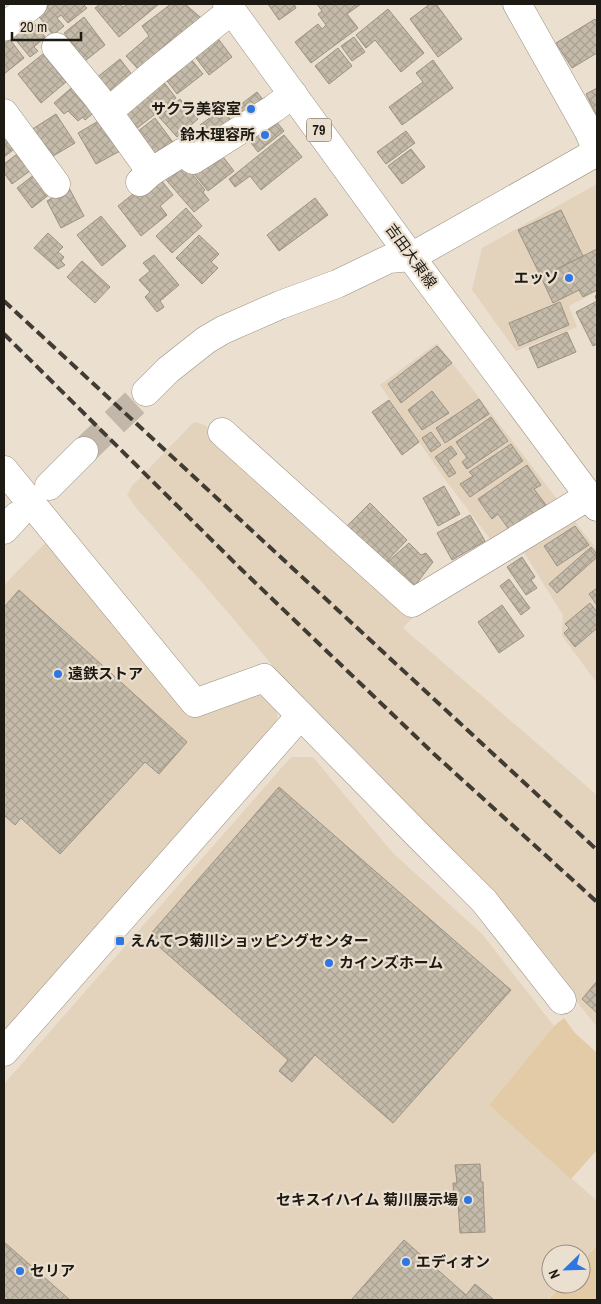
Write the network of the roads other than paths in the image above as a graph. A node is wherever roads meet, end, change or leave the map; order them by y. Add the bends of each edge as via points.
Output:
1 (33, 4) edge
2 (517, 4) edge
3 (229, 7) edge
4 (4, 27) edge
5 (56, 48) dead end
6 (293, 94) junction
7 (108, 112) junction
8 (4, 113) edge
9 (597, 152) edge
10 (56, 184) dead end
11 (411, 256) junction
12 (146, 392) tunnel mouth
13 (222, 432) dead end
14 (84, 451) tunnel mouth
15 (5, 475) edge
16 (49, 486) dead end
17 (593, 501) edge
18 (300, 716) junction
19 (562, 1000) dead end
20 (4, 1052) edge

1 - 4 street
2 - 9 street
3 - 6 street, 吉田大東線 / 79
3 - 7 street
5 - 7 street
6 - 7 street via 193,160 183,152 146,177
6 - 11 street, 吉田大東線 / 79
8 - 10 street
9 - 11 street
11 - 12 street via 389,259 337,284 223,330 168,370
11 - 17 street, 吉田大東線 / 79
13 - 17 street via 412,603
14 - 16 street
15 - 18 street via 195,702 264,678
18 - 19 street via 484,901
18 - 20 street

